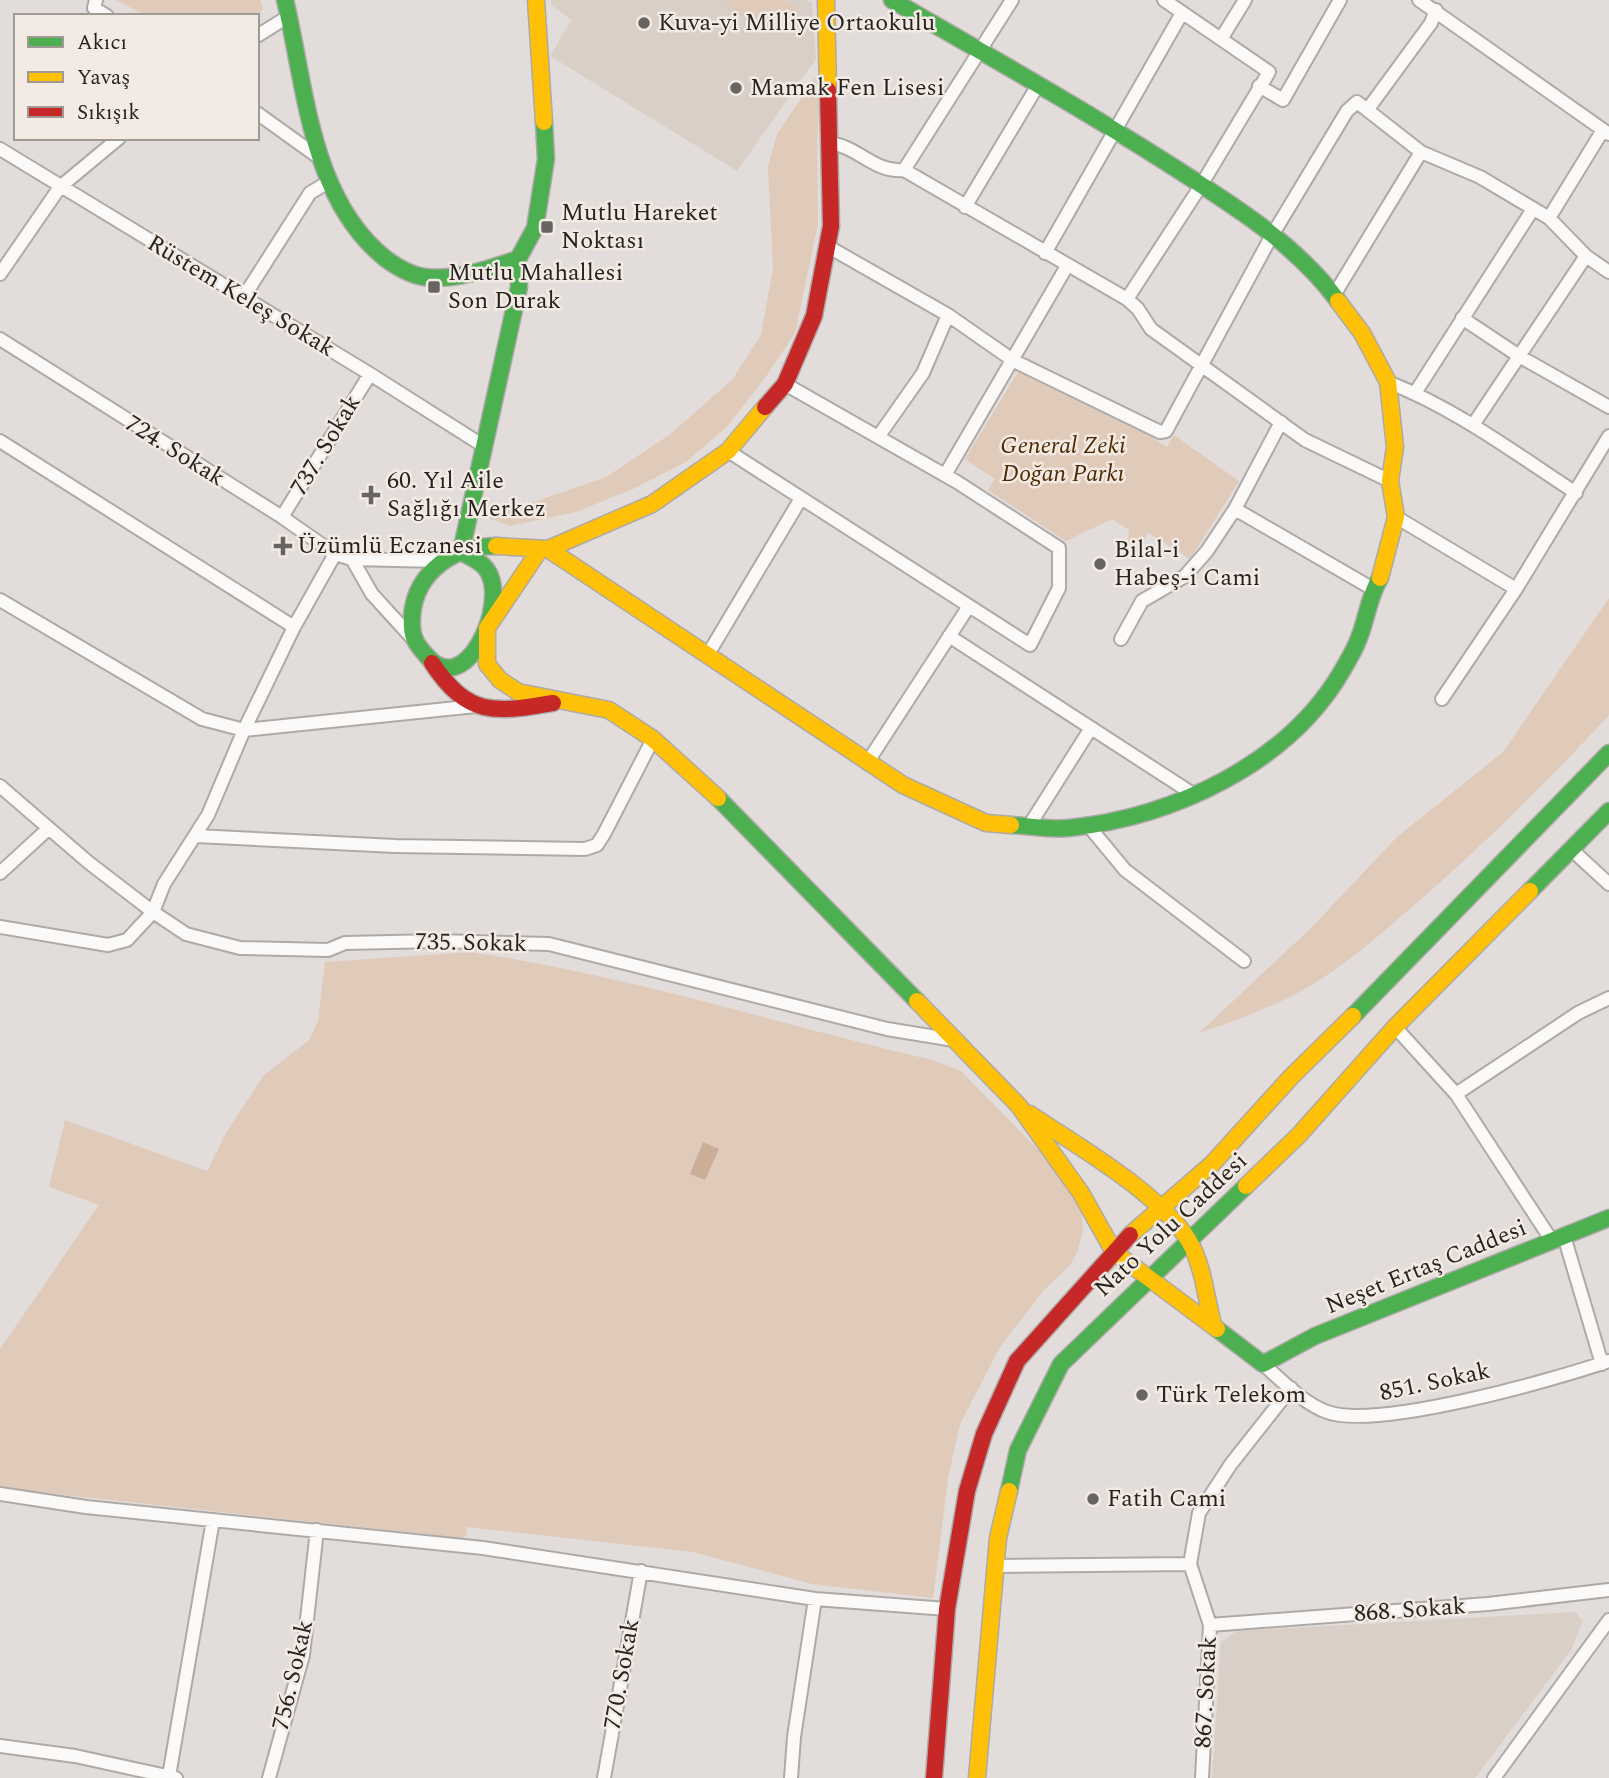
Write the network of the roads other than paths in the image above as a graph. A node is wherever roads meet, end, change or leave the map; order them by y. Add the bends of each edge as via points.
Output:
1 (81, 0) edge
2 (285, 0) edge
3 (536, 0) edge
4 (891, 0) edge
5 (1012, 0) edge
6 (1164, 0) edge
7 (1245, 0) edge
8 (1340, 0) edge
9 (1419, 0) edge
10 (825, 1) edge
11 (95, 4) edge
12 (1436, 10) junction
13 (1182, 13) junction
14 (289, 16) junction
15 (259, 35) edge
16 (1221, 39) junction
17 (979, 51) junction
18 (1038, 85) junction
19 (1259, 86) junction
20 (1368, 109) junction
21 (259, 114) edge
22 (1116, 130) junction
23 (1606, 132) edge
24 (117, 140) edge
25 (829, 143) junction
26 (0, 149) edge
27 (1421, 152) junction
28 (321, 159) junction
29 (904, 170) junction
30 (330, 181) junction
31 (60, 187) junction
32 (1200, 187) junction
33 (965, 207) junction
34 (1533, 209) junction
35 (1549, 218) junction
36 (1271, 237) junction
37 (827, 246) junction
38 (1045, 254) junction
39 (1586, 256) junction
40 (518, 260) junction
41 (1067, 266) junction
42 (1609, 272) edge
43 (0, 274) edge
44 (1334, 295) junction
45 (243, 298) junction
46 (1127, 299) junction
47 (948, 315) junction
48 (1462, 318) junction
49 (0, 339) edge
50 (1520, 356) junction
51 (1014, 361) junction
52 (1203, 366) junction
53 (370, 374) junction
54 (1388, 382) junction
55 (785, 384) junction
56 (1415, 393) junction
57 (1609, 407) edge
58 (1281, 422) junction
59 (1473, 425) junction
60 (1609, 436) edge
61 (878, 437) junction
62 (0, 441) edge
63 (482, 446) junction
64 (728, 451) junction
65 (945, 475) junction
66 (1390, 481) junction
67 (1576, 493) junction
68 (800, 500) junction
69 (1236, 509) junction
70 (282, 517) junction
71 (1396, 517) junction
72 (544, 550) junction
73 (461, 552) junction
74 (335, 554) junction
75 (352, 559) junction
76 (440, 561) junction
77 (1373, 589) junction
78 (1516, 589) junction
79 (0, 600) edge
80 (969, 606) junction
81 (294, 627) junction
82 (486, 628) junction
83 (949, 636) junction
84 (413, 639) junction
85 (1121, 639) dead end
86 (707, 656) junction
87 (432, 663) junction
88 (1442, 699) dead end
89 (560, 702) junction
90 (476, 706) junction
91 (1091, 728) junction
92 (244, 730) junction
93 (653, 739) junction
94 (1609, 752) edge
95 (867, 763) junction
96 (0, 786) edge
97 (1193, 794) junction
98 (1609, 811) edge
99 (1087, 824) junction
100 (1030, 826) junction
101 (48, 829) junction
102 (195, 836) junction
103 (1572, 850) junction
104 (0, 873) edge
105 (1609, 884) edge
106 (152, 912) junction
107 (0, 927) edge
108 (1244, 961) dead end
109 (1609, 998) edge
110 (1395, 1027) junction
111 (955, 1040) junction
112 (1456, 1094) junction
113 (1019, 1106) junction
114 (1161, 1211) junction
115 (1609, 1218) edge
116 (1558, 1238) junction
117 (1189, 1241) junction
118 (1114, 1252) junction
119 (1147, 1280) junction
120 (1213, 1324) junction
121 (1605, 1362) edge
122 (1263, 1364) junction
123 (1291, 1388) junction
124 (0, 1494) edge
125 (213, 1520) junction
126 (317, 1530) junction
127 (1190, 1564) junction
128 (995, 1566) junction
129 (641, 1571) junction
130 (1609, 1590) edge
131 (815, 1599) junction
132 (947, 1609) junction
133 (1609, 1620) edge
134 (1210, 1625) junction
135 (0, 1746) edge
136 (173, 1777) edge
137 (269, 1778) edge
138 (604, 1778) edge
139 (791, 1778) edge
140 (934, 1778) edge
141 (977, 1778) edge
142 (1202, 1778) edge
143 (1494, 1778) edge

1 - 11 street
2 - 14 street
3 - 40 street via 546,159 535,228
4 - 17 street
5 - 17 street
6 - 13 street
7 - 16 street
8 - 19 street via 1283,100
9 - 12 street
10 - 25 street
12 - 20 street
12 - 23 street
13 - 16 street
13 - 22 street
14 - 15 street
14 - 28 street
16 - 19 street via 1269,72
17 - 18 street
17 - 29 street
18 - 22 street
18 - 33 street
19 - 32 street
20 - 27 street
20 - 36 street via 1357,102 1347,111
21 - 28 street
22 - 32 street
22 - 38 street
23 - 35 street
24 - 31 street
25 - 29 street via 848,148 884,170
25 - 37 street via 831,226
26 - 31 street, Rüstem Keleş Sokak
27 - 34 street via 1480,177
27 - 44 street
28 - 30 street
29 - 33 street
30 - 40 street via 355,233 376,255 410,272 422,277 467,275
30 - 45 street via 310,193
31 - 43 street
31 - 45 street, Rüstem Keleş Sokak
32 - 36 street
32 - 46 street
33 - 38 street
34 - 35 street
34 - 48 street
35 - 39 street
36 - 44 street via 1316,271
36 - 52 street
37 - 47 street
37 - 55 street via 814,316
38 - 41 street
39 - 42 street
39 - 50 street
40 - 63 street via 519,287
41 - 46 street
41 - 51 street
44 - 54 street
45 - 53 street, Rüstem Keleş Sokak
46 - 52 street via 1150,329
47 - 51 street
47 - 61 street via 923,373
48 - 50 street
48 - 56 street
49 - 70 street, 724. Sokak
50 - 57 street
50 - 59 street
51 - 52 street via 1160,432 1166,431
51 - 65 street
52 - 58 street
53 - 63 street, Rüstem Keleş Sokak
53 - 70 street, 737. Sokak
54 - 56 street
54 - 66 street via 1395,447
55 - 61 street
55 - 64 street
56 - 59 street
58 - 66 street via 1305,440
58 - 69 street
59 - 67 street
60 - 67 street
61 - 65 street
62 - 81 street
63 - 73 street
64 - 68 street
64 - 72 street via 652,504
65 - 80 street via 1059,548 1059,588 1030,645
66 - 71 street
67 - 78 street
68 - 80 street
68 - 86 street
69 - 77 street
69 - 85 street via 1185,576 1142,601
70 - 74 street, 724. Sokak
71 - 77 street via 1382,574
71 - 78 street
72 - 73 street via 492,546
72 - 82 street
72 - 86 street
73 - 76 street
73 - 82 street via 488,571 493,601
74 - 75 street, 724. Sokak
74 - 81 street
75 - 76 street, 724. Sokak
75 - 84 street via 372,594
76 - 84 street via 424,580 411,608
77 - 97 street via 1359,639 1314,711 1263,758
78 - 88 street
79 - 92 street via 202,719
80 - 83 street
81 - 92 street
82 - 87 street via 467,662 452,668
82 - 89 street via 487,664 500,680 518,692
83 - 91 street
83 - 95 street
84 - 87 street
86 - 95 street
87 - 90 street via 460,701
89 - 90 street via 517,709
89 - 93 street via 609,710
90 - 92 street
91 - 97 street
91 - 100 street
92 - 102 street
93 - 102 street via 604,834 597,845 584,849
93 - 111 street via 704,784
94 - 114 street via 1212,1164
95 - 100 street via 986,823
96 - 101 street, 735. Sokak
97 - 99 street via 1163,809
98 - 103 street, Nato Yolu Caddesi
99 - 100 street
99 - 108 street via 1125,870
101 - 104 street
101 - 106 street, 735. Sokak
102 - 106 street
103 - 105 street
103 - 110 street, Nato Yolu Caddesi
106 - 107 street via 127,940 107,945
106 - 111 street, 735. Sokak via 186,934 240,948 328,950 345,943 437,941 549,944 887,1029
109 - 112 street via 1578,1013
110 - 112 street
110 - 117 street, Nato Yolu Caddesi via 1299,1135
111 - 113 street
112 - 116 street
113 - 114 street via 1094,1157
113 - 118 street via 1081,1193
114 - 117 street
114 - 118 street
115 - 116 street, Neşet Ertaş Caddesi
116 - 121 street
116 - 122 street, Neşet Ertaş Caddesi via 1315,1336
117 - 119 street, Nato Yolu Caddesi
117 - 120 street
118 - 119 street, 851. Sokak
118 - 132 street via 1017,1361 984,1434 967,1491
119 - 120 street, 851. Sokak
119 - 128 street, Nato Yolu Caddesi via 1061,1364 1018,1450
120 - 122 street, 851. Sokak
121 - 123 street, 851. Sokak via 1491,1394 1373,1418 1327,1412
122 - 123 street, 851. Sokak
123 - 127 street, 867. Sokak via 1199,1513
124 - 125 street
125 - 126 street
125 - 136 street
126 - 129 street
126 - 137 street, 756. Sokak via 303,1655
127 - 128 street
127 - 134 street, 867. Sokak
128 - 141 street, Nato Yolu Caddesi
129 - 131 street
129 - 138 street, 770. Sokak
130 - 134 street, 868. Sokak
131 - 132 street
131 - 139 street
132 - 140 street
133 - 143 street
134 - 142 street, 867. Sokak
135 - 136 street

